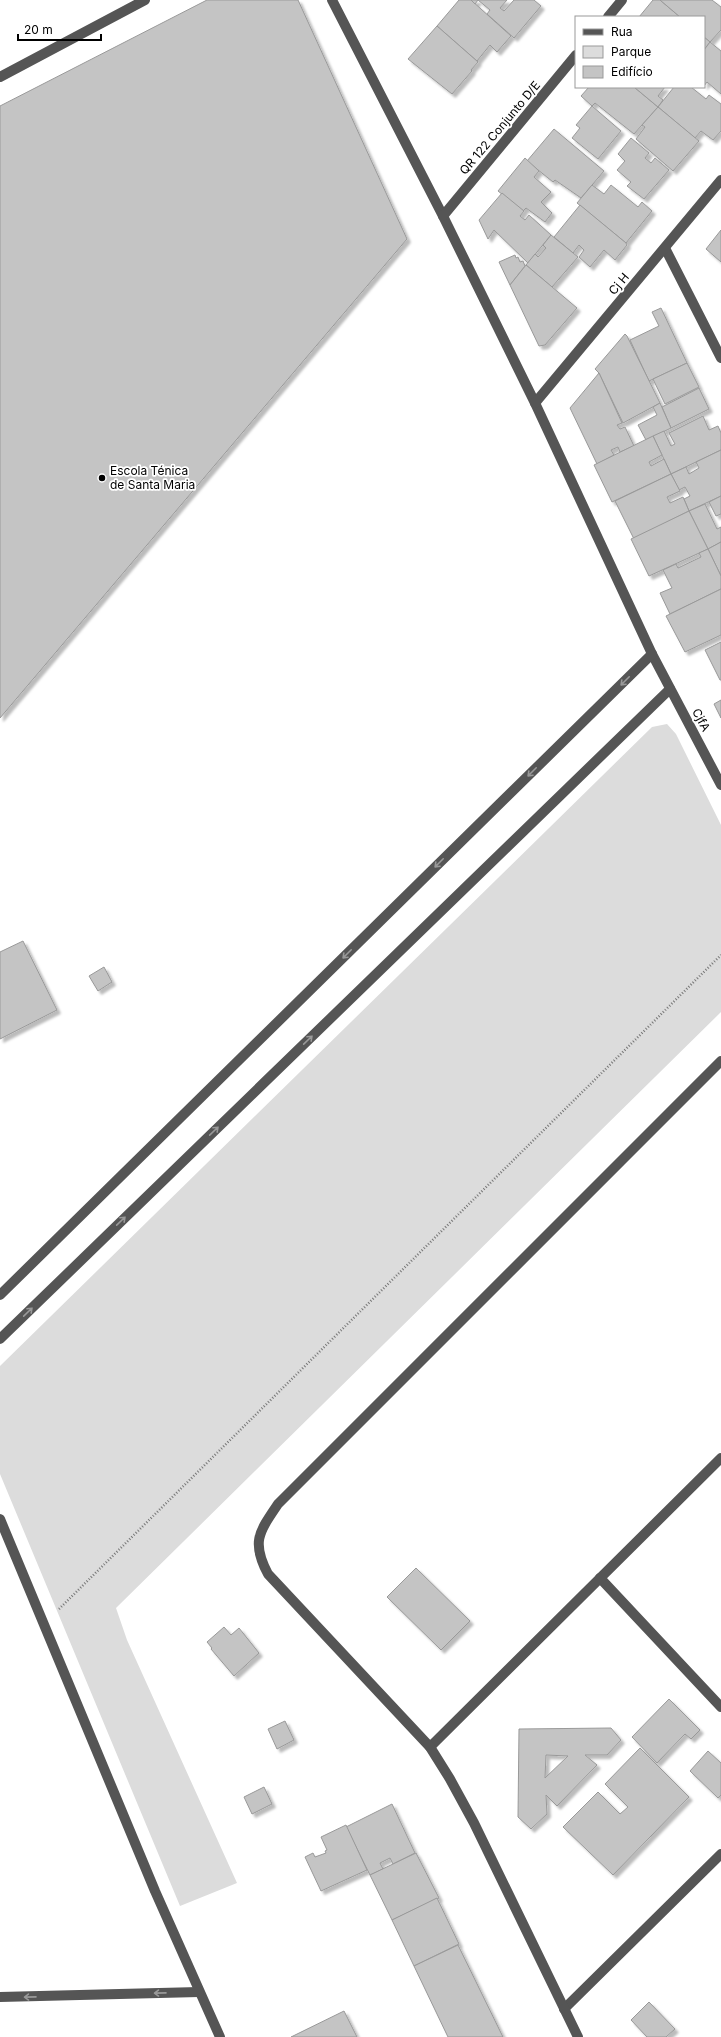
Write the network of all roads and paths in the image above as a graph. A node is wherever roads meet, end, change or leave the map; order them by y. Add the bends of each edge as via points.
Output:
1 (145, 0) edge
2 (332, 0) edge
3 (622, 0) edge
4 (609, 16) edge
5 (575, 56) edge
6 (0, 77) edge
7 (721, 180) edge
8 (443, 216) junction
9 (666, 248) junction
10 (721, 358) edge
11 (535, 403) junction
12 (652, 654) junction
13 (670, 689) junction
14 (721, 786) edge
15 (721, 954) edge
16 (721, 1061) edge
17 (0, 1295) edge
18 (0, 1339) edge
19 (721, 1458) edge
20 (0, 1519) edge
21 (600, 1578) junction
22 (44, 1624) junction
23 (721, 1707) edge
24 (430, 1747) junction
25 (721, 1854) edge
26 (199, 1992) junction
27 (0, 1997) edge
28 (564, 2010) junction
29 (220, 2037) edge
30 (578, 2037) edge

1 - 6 street
2 - 8 street, CjfA
3 - 4 street
5 - 8 street, QR 122 Conjunto D/E
7 - 9 street, Cj H
8 - 11 street, CjfA
9 - 10 street
9 - 11 street, Cj H
11 - 12 street, CjfA
12 - 13 street, CjfA
12 -> 17 street
13 - 14 street, CjfA
18 -> 13 street
15 - 22 path
16 - 24 street via 278,1504 264,1525 258,1544 259,1557 268,1574
19 - 21 street
20 - 22 street
21 - 23 street
21 - 24 street
22 - 26 street
24 - 28 street via 474,1823
25 - 28 street
26 -> 27 street
26 - 29 street
28 - 30 street

